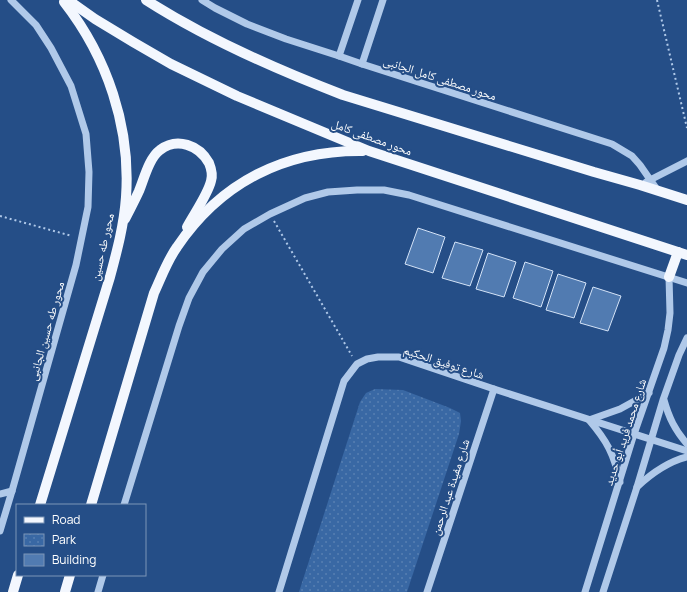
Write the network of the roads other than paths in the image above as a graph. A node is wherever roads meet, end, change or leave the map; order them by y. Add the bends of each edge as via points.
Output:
1 (11, 0) edge
2 (63, 0) edge
3 (68, 0) edge
4 (146, 0) edge
5 (202, 0) edge
6 (358, 0) edge
7 (383, 0) edge
8 (339, 56) junction
9 (362, 64) junction
10 (369, 151) junction
11 (687, 161) edge
12 (650, 180) junction
13 (640, 185) junction
14 (658, 191) junction
15 (687, 200) edge
16 (122, 224) junction
17 (176, 248) junction
18 (682, 253) edge
19 (669, 277) junction
20 (687, 283) edge
21 (687, 338) edge
22 (494, 390) junction
23 (649, 393) junction
24 (664, 400) junction
25 (589, 420) junction
26 (634, 434) junction
27 (652, 439) junction
28 (687, 444) edge
29 (687, 451) edge
30 (687, 457) edge
31 (620, 482) junction
32 (637, 487) junction
33 (12, 491) junction
34 (0, 494) edge
35 (40, 504) edge
36 (91, 504) edge
37 (124, 504) edge
38 (0, 531) edge
39 (18, 576) edge
40 (70, 576) edge
41 (103, 576) edge
42 (13, 592) edge
43 (65, 592) edge
44 (98, 592) edge
45 (279, 592) edge
46 (427, 592) edge
47 (585, 592) edge
48 (603, 592) edge

1 - 33 street, محور طه حسين الجانبى via 36,25 71,86 86,134 89,172 88,207 76,265
2 - 16 main road, محور طه حسين via 90,38 112,88 124,142 126,169 126,197
3 - 10 main road, محور مصطفى كامل via 133,42 204,80
4 - 13 main road via 188,25 264,63 343,94
5 - 8 street, محور مصطفى كامل الجانبى via 247,24 286,40
6 - 8 street
7 - 9 street
8 - 9 street, محور مصطفى كامل الجانبى
9 - 12 street, محور مصطفى كامل الجانبى via 612,144 632,156
10 - 17 main road via 344,151 294,159 248,179 208,210
10 - 18 main road, محور مصطفى كامل
11 - 12 street
12 - 13 street
12 - 14 street, محور مصطفى كامل الجانبى
13 - 14 main road
14 - 15 main road
16 - 17 main road via 151,161 159,151 170,145 183,144 195,147 205,156 211,167 212,180
16 - 35 main road, محور طه حسين via 110,278
17 - 36 main road via 154,294
18 - 19 main road
19 - 20 street
19 - 23 street, شارع محمد فريد أبو حديد via 668,330
19 - 37 street via 409,195 384,190 357,190 328,192 305,198 244,229 222,249 203,272 189,298
21 - 24 street
22 - 25 street, شارع توفيق الحكيم
22 - 45 street, شارع توفيق الحكيم via 399,357 378,357 357,364 344,381
22 - 46 street, شارع مفيدة عبد الرحمن
23 - 25 street
23 - 26 street, شارع محمد فريد أبو حديد
24 - 27 street
24 - 28 street via 668,416
25 - 26 street, شارع توفيق الحكيم
25 - 31 street via 610,449
26 - 27 street, شارع توفيق الحكيم
26 - 31 street, شارع محمد فريد أبو حديد
27 - 29 street, شارع توفيق الحكيم
27 - 32 street
30 - 32 street via 665,465
31 - 47 street, شارع محمد فريد أبو حديد
32 - 48 street
33 - 34 street
33 - 38 street, محور طه حسين الجانبى
39 - 42 main road
40 - 43 main road
41 - 44 street

